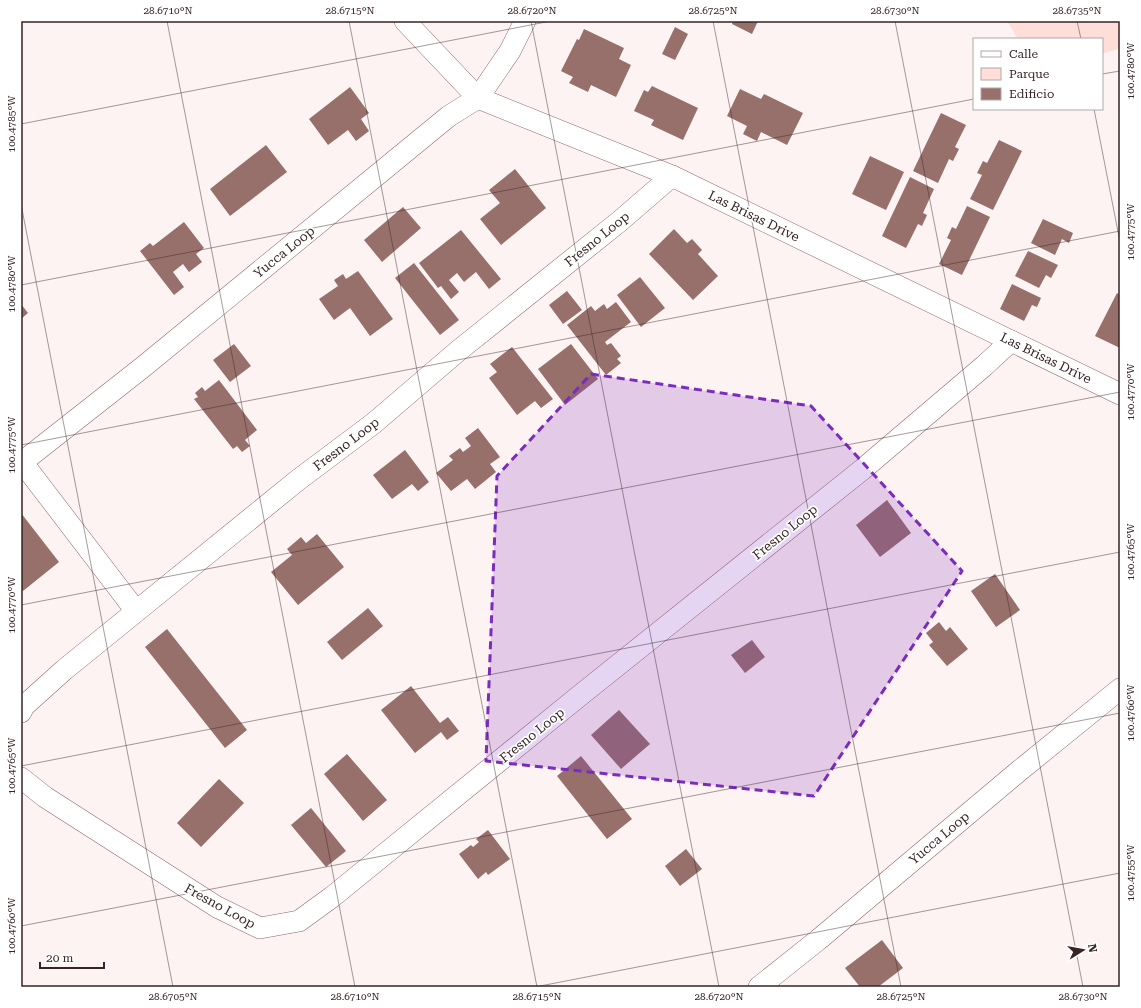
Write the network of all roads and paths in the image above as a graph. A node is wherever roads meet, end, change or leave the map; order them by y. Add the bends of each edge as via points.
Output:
1 (405, 21) edge
2 (525, 21) edge
3 (478, 98) junction
4 (672, 176) junction
5 (1011, 341) junction
6 (1120, 394) edge
7 (21, 463) edge
8 (136, 611) junction
9 (1120, 689) edge
10 (21, 712) edge
11 (21, 778) edge
12 (759, 987) edge

1 - 3 street, Las Brisas Drive
2 - 3 street, Yucca Loop via 510,51
3 - 4 street, Las Brisas Drive
3 - 7 street, Yucca Loop via 449,116 149,362
4 - 5 street, Las Brisas Drive
4 - 8 street, Fresno Loop via 374,423 298,480
5 - 6 street, Las Brisas Drive
5 - 11 street, Fresno Loop via 863,469 299,921 260,928 217,907 45,797
7 - 8 street
8 - 10 street, Fresno Loop via 64,670 24,706
9 - 12 street, Yucca Loop

